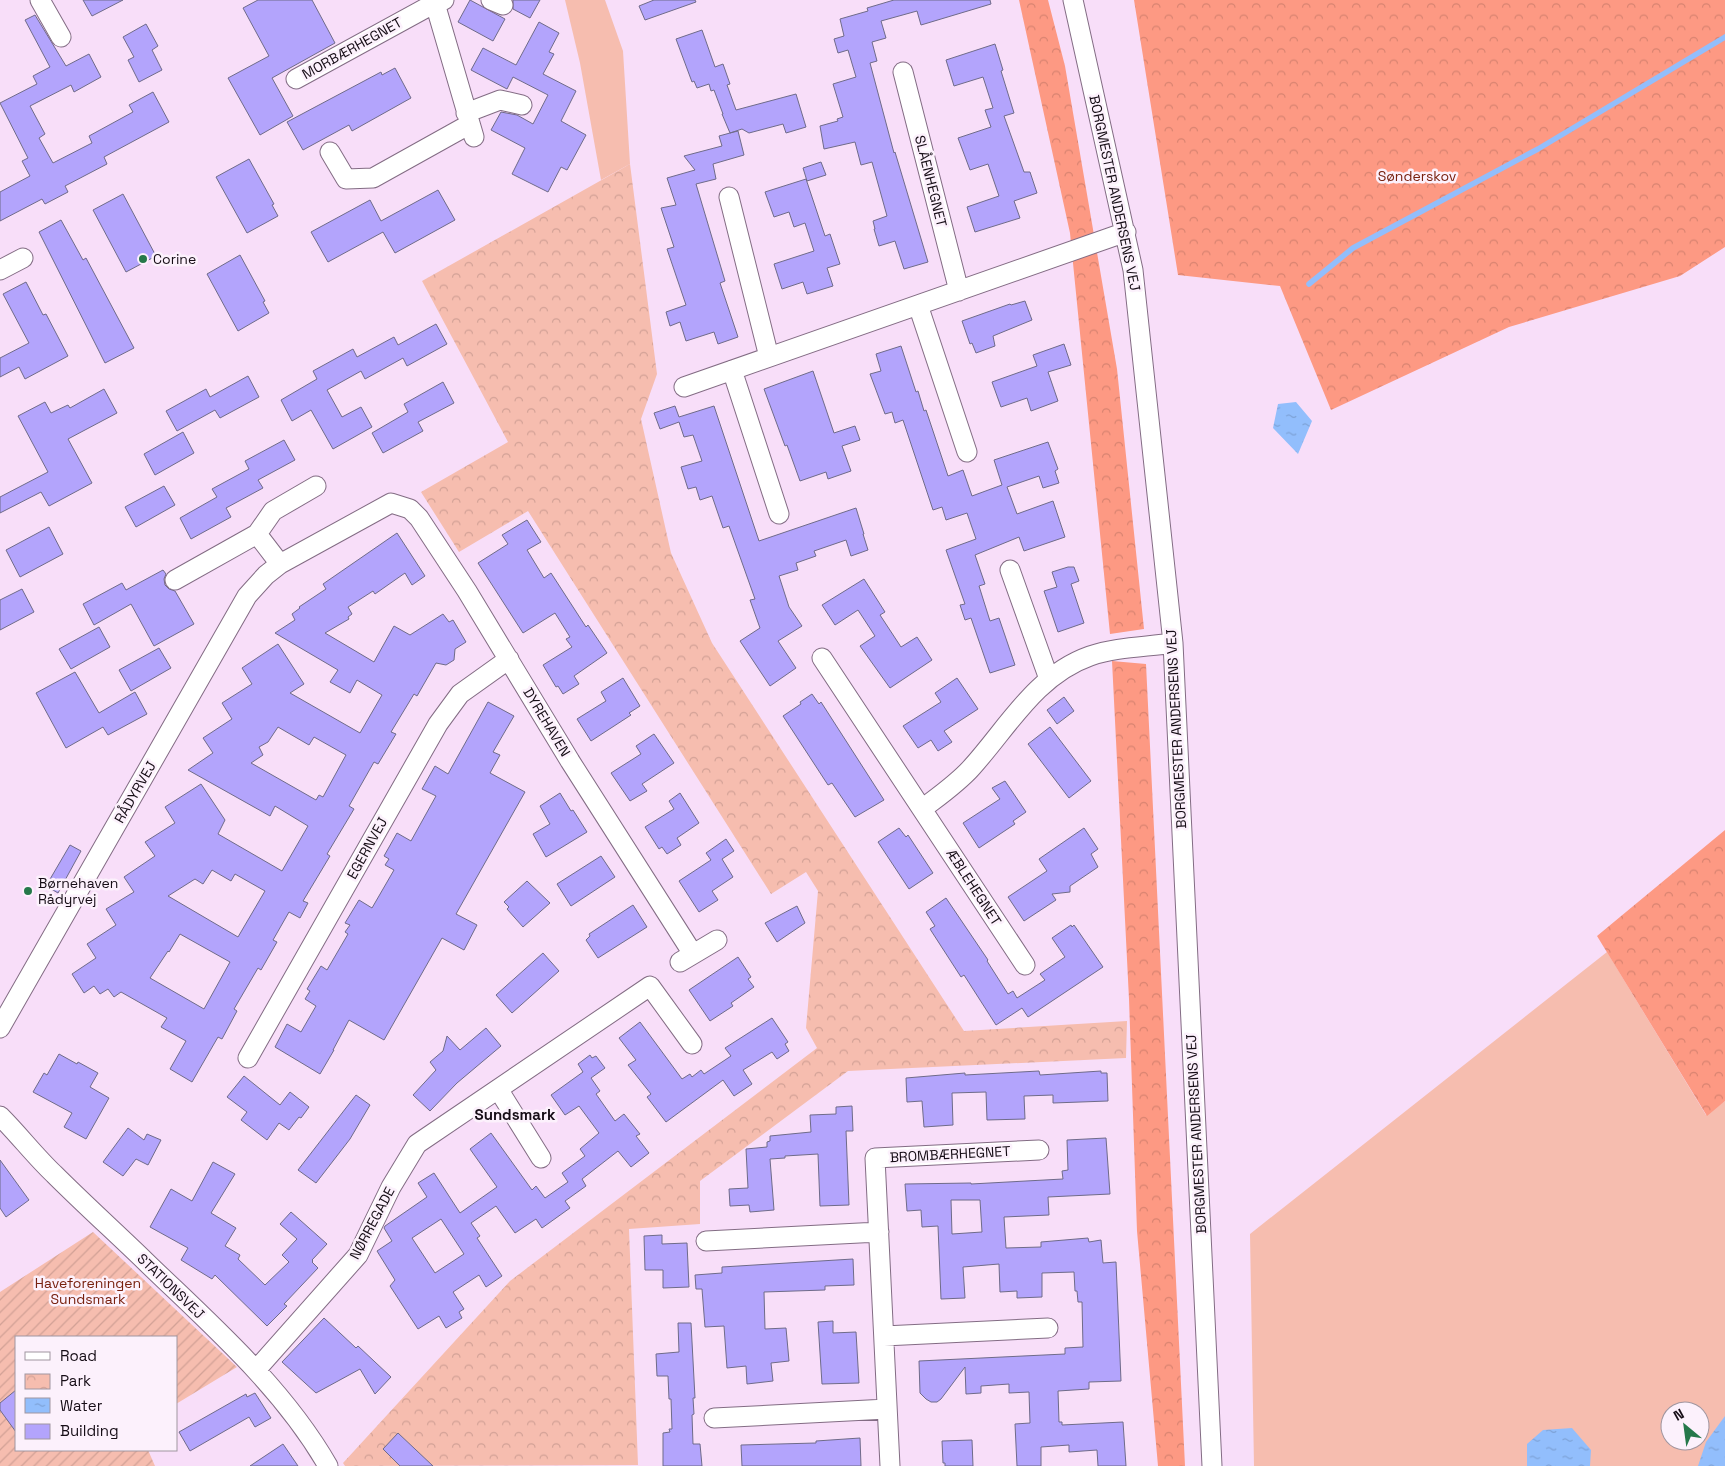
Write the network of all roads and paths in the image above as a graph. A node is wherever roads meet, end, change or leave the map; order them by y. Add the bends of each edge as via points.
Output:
1 (40, 0) edge
2 (1073, 0) edge
3 (438, 1) edge
4 (61, 37) dead end
5 (903, 72) dead end
6 (296, 79) dead end
7 (522, 105) dead end
8 (470, 125) junction
9 (330, 152) dead end
10 (729, 197) dead end
11 (1126, 232) junction
12 (23, 258) dead end
13 (0, 270) edge
14 (959, 291) junction
15 (918, 305) junction
16 (769, 357) junction
17 (732, 370) junction
18 (684, 387) dead end
19 (967, 452) dead end
20 (316, 486) dead end
21 (391, 503) joint
22 (779, 514) dead end
23 (257, 534) junction
24 (280, 564) junction
25 (1010, 570) dead end
26 (175, 580) dead end
27 (1173, 643) junction
28 (822, 658) dead end
29 (509, 659) junction
30 (1049, 678) junction
31 (922, 809) junction
32 (717, 940) dead end
33 (1025, 965) dead end
34 (0, 1028) edge
35 (692, 1044) dead end
36 (248, 1058) dead end
37 (498, 1089) junction
38 (0, 1116) edge
39 (1039, 1150) dead end
40 (541, 1158) dead end
41 (879, 1232) junction
42 (706, 1241) dead end
43 (1048, 1328) dead end
44 (884, 1336) junction
45 (256, 1370) junction
46 (887, 1409) junction
47 (714, 1418) dead end
48 (328, 1466) edge
49 (890, 1466) edge
50 (1212, 1466) edge

1 - 4 street
2 - 11 street, BORGMESTER ANDERSENS VEJ
3 - 6 street, MORBÆRHEGNET
3 - 8 street, MORBÆRHEGNET
5 - 14 street, SLÅENHEGNET
7 - 8 street via 500,100
8 - 9 street via 374,178 346,179
10 - 16 street
11 - 14 street
11 - 27 street, BORGMESTER ANDERSENS VEJ via 1133,270
12 - 13 street
14 - 15 street
15 - 16 street
15 - 19 street
16 - 17 street
17 - 18 street
17 - 22 street
20 - 23 street via 273,511
21 - 24 street, RÅDYRVEJ
21 - 29 street, DYREHAVEN via 410,508 419,518
23 - 24 street
23 - 26 street
24 - 34 street, RÅDYRVEJ via 247,596
25 - 30 street
27 - 30 street via 1089,657
27 - 50 street, BORGMESTER ANDERSENS VEJ
28 - 31 street, ÆBLEHEGNET
29 - 32 street, DYREHAVEN via 686,958
29 - 36 street, EGERNVEJ via 460,694 438,724
30 - 31 street via 970,770
31 - 33 street, ÆBLEHEGNET
35 - 37 street, NØRREGADE via 650,986
37 - 40 street
37 - 45 street, NØRREGADE via 417,1144 390,1187 358,1255
38 - 45 street, STATIONSVEJ via 53,1173
39 - 41 street, BROMBÆRHEGNET via 875,1158
41 - 42 street
41 - 44 street, BROMBÆRHEGNET
43 - 44 street
44 - 46 street, BROMBÆRHEGNET
45 - 48 street, STATIONSVEJ via 315,1443
46 - 47 street
46 - 49 street, BROMBÆRHEGNET

